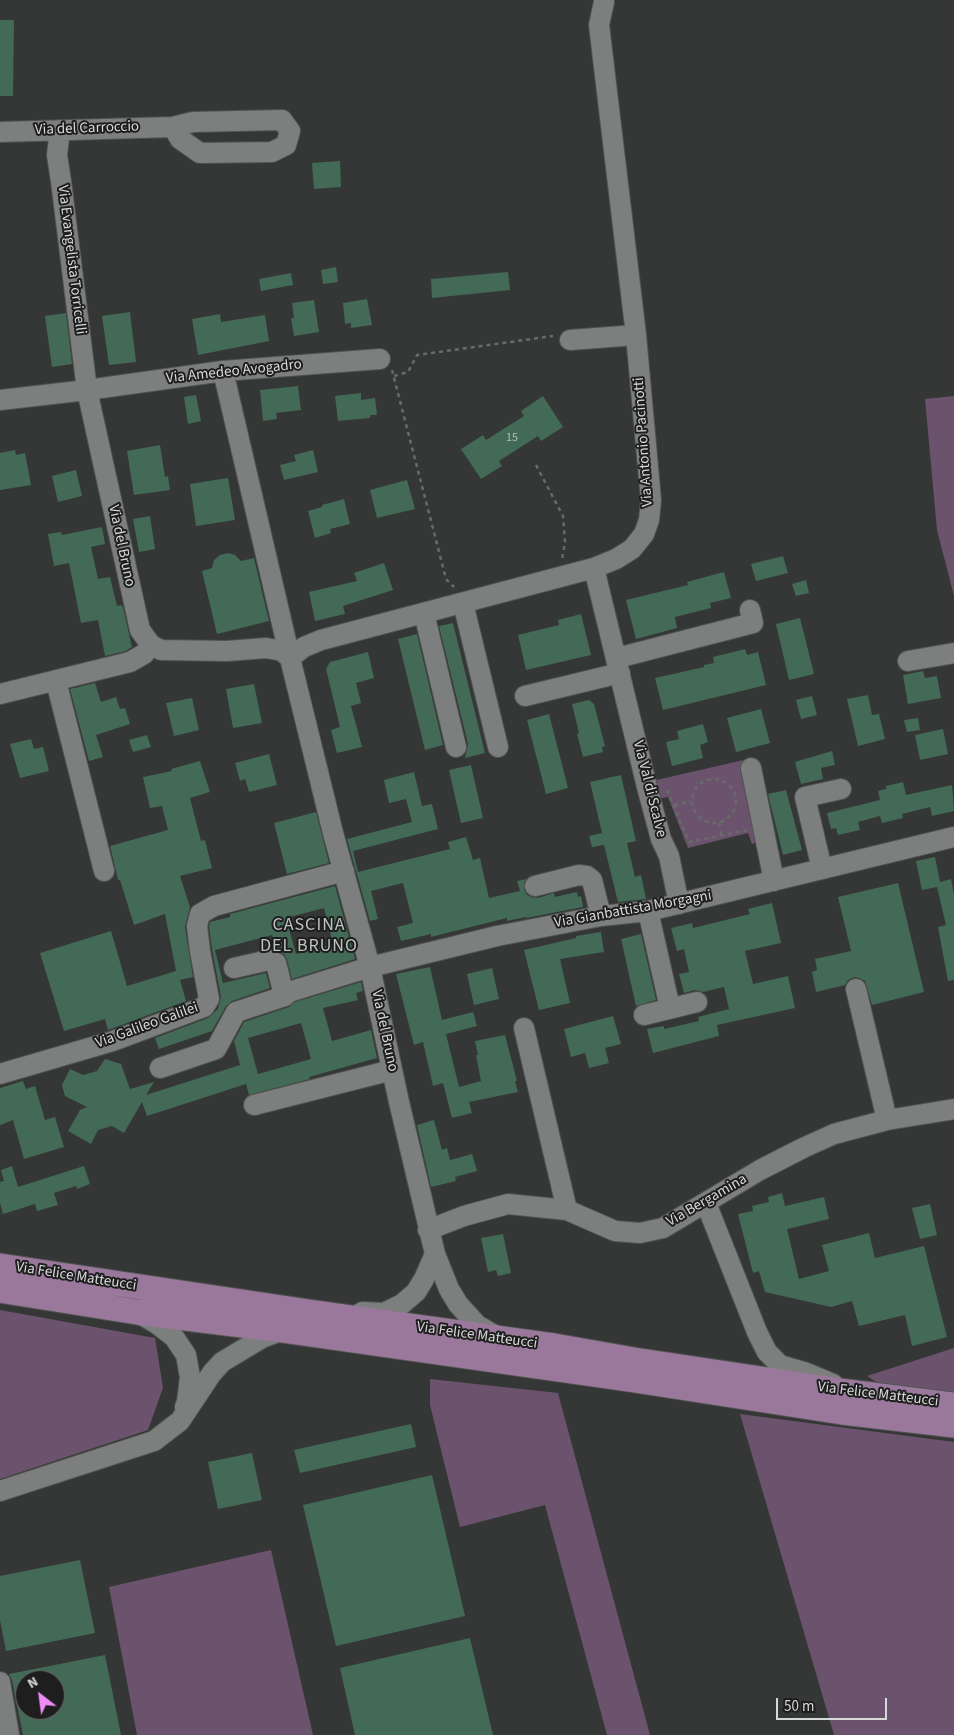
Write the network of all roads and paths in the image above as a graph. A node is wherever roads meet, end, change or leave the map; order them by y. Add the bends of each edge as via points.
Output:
1 (605, 1) edge
2 (173, 127) junction
3 (60, 130) junction
4 (0, 132) edge
5 (636, 335) junction
6 (570, 340) joint
7 (380, 360) joint
8 (223, 371) junction
9 (394, 376) junction
10 (87, 390) junction
11 (0, 400) edge
12 (536, 465) dead end
13 (561, 562) dead end
14 (594, 568) junction
15 (463, 603) junction
16 (750, 610) dead end
17 (424, 613) junction
18 (151, 645) junction
19 (954, 653) edge
20 (290, 658) junction
21 (908, 661) dead end
22 (618, 666) junction
23 (56, 681) junction
24 (0, 694) edge
25 (525, 696) dead end
26 (456, 747) dead end
27 (498, 748) dead end
28 (751, 768) dead end
29 (647, 787) junction
30 (841, 789) dead end
31 (691, 801) junction
32 (674, 805) junction
33 (719, 823) junction
34 (722, 836) junction
35 (954, 836) edge
36 (751, 837) dead end
37 (822, 869) junction
38 (104, 871) dead end
39 (344, 872) junction
40 (774, 881) junction
41 (535, 886) dead end
42 (679, 904) junction
43 (648, 910) junction
44 (601, 916) junction
45 (370, 967) junction
46 (234, 968) dead end
47 (856, 989) dead end
48 (289, 992) junction
49 (697, 1002) dead end
50 (670, 1008) junction
51 (644, 1015) dead end
52 (524, 1028) dead end
53 (160, 1068) dead end
54 (392, 1070) junction
55 (0, 1074) edge
56 (254, 1105) dead end
57 (954, 1109) edge
58 (887, 1120) junction
59 (706, 1203) junction
60 (567, 1210) junction
61 (428, 1230) junction
62 (435, 1254) junction
63 (0, 1266) edge
64 (0, 1290) edge
65 (137, 1312) junction
66 (310, 1312) junction
67 (283, 1330) junction
68 (506, 1340) junction
69 (848, 1392) junction
70 (954, 1405) edge
71 (180, 1421) junction
72 (954, 1425) edge
73 (0, 1491) edge
74 (0, 1682) edge
75 (9, 1735) edge

1 - 5 street, Via Antonio Pacinotti via 599,25
2 - 2 street, Via del Carroccio via 180,139 200,153 272,152 286,144 290,132 282,120 193,122
2 - 3 street, Via del Carroccio
3 - 4 street, Via del Carroccio
3 - 10 street, Via Evangelista Torricelli via 57,155
5 - 6 street
5 - 14 street, Via Antonio Pacinotti via 651,500 650,520 632,549
6 - 9 path via 559,335 417,355 408,372
7 - 8 street, Via Amedeo Avogadro
7 - 9 path via 388,357
8 - 10 street, Via Amedeo Avogadro
8 - 20 street, Via del Bruno
9 - 15 path via 446,579 460,592
10 - 11 street
10 - 18 street, Via del Bruno via 140,630
12 - 13 path via 563,516 565,542
14 - 15 street, Via Antonio Pacinotti
14 - 22 street, Via Val di Scalve
15 - 17 street, Via Antonio Pacinotti
15 - 27 street
16 - 22 street via 753,623
17 - 20 street, Via Antonio Pacinotti via 321,640
17 - 26 street
18 - 20 street via 161,650 266,648 282,651
18 - 23 street via 144,654 130,662
19 - 21 street
20 - 39 street, Via del Bruno
22 - 25 street
22 - 29 street, Via Val di Scalve
23 - 24 street
23 - 38 street
28 - 40 street
29 - 32 path via 658,785 665,788
29 - 42 street, Via Val di Scalve via 669,856
30 - 37 street via 805,797
31 - 32 path
31 - 33 path via 692,808 702,820
31 - 33 path via 700,782 714,778 727,782 735,793 736,806 730,817
32 - 34 path via 689,842
33 - 34 path
34 - 36 path via 748,830
35 - 37 street, Via Gianbattista Morgagni
37 - 40 street, Via Gianbattista Morgagni
39 - 45 street, Via del Bruno
39 - 55 street, Via Galileo Galilei via 214,906 200,914 197,926 209,999 204,1006 113,1041
40 - 42 street, Via Gianbattista Morgagni
41 - 44 street via 587,876 592,880
42 - 43 street, Via Gianbattista Morgagni
43 - 44 street, Via Gianbattista Morgagni
43 - 50 street
44 - 45 street, Via Gianbattista Morgagni via 497,936
45 - 48 street, Via Gianbattista Morgagni
45 - 54 street, Via del Bruno
46 - 48 street via 269,960 276,963 282,986
47 - 58 street
48 - 53 street, Via Gianbattista Morgagni via 286,996 236,1012 216,1050
49 - 50 street
50 - 51 street
52 - 60 street
54 - 56 street
54 - 61 street, Via del Bruno
57 - 58 street, Via Bergamina
58 - 59 street, Via Bergamina via 834,1134 803,1148
59 - 60 street, Via Bergamina via 663,1228 640,1234 615,1232
59 - 69 street via 767,1352 780,1365
60 - 61 street, Via Bergamina via 508,1204
61 - 62 street, Via del Bruno
62 - 66 street via 416,1292 384,1313
62 - 68 street, Via del Bruno via 458,1304 477,1324
63 - 66 main road, Via Felice Matteucci
64 - 65 main road, Via Felice Matteucci
65 - 67 main road, Via Felice Matteucci
65 - 71 street via 174,1337 186,1355 190,1377 187,1402
66 - 68 main road, Via Felice Matteucci
67 - 71 street via 262,1338 222,1362
67 - 72 main road, Via Felice Matteucci via 842,1412
68 - 69 main road, Via Felice Matteucci
69 - 70 main road, Via Felice Matteucci
71 - 73 street via 154,1441
74 - 75 street

